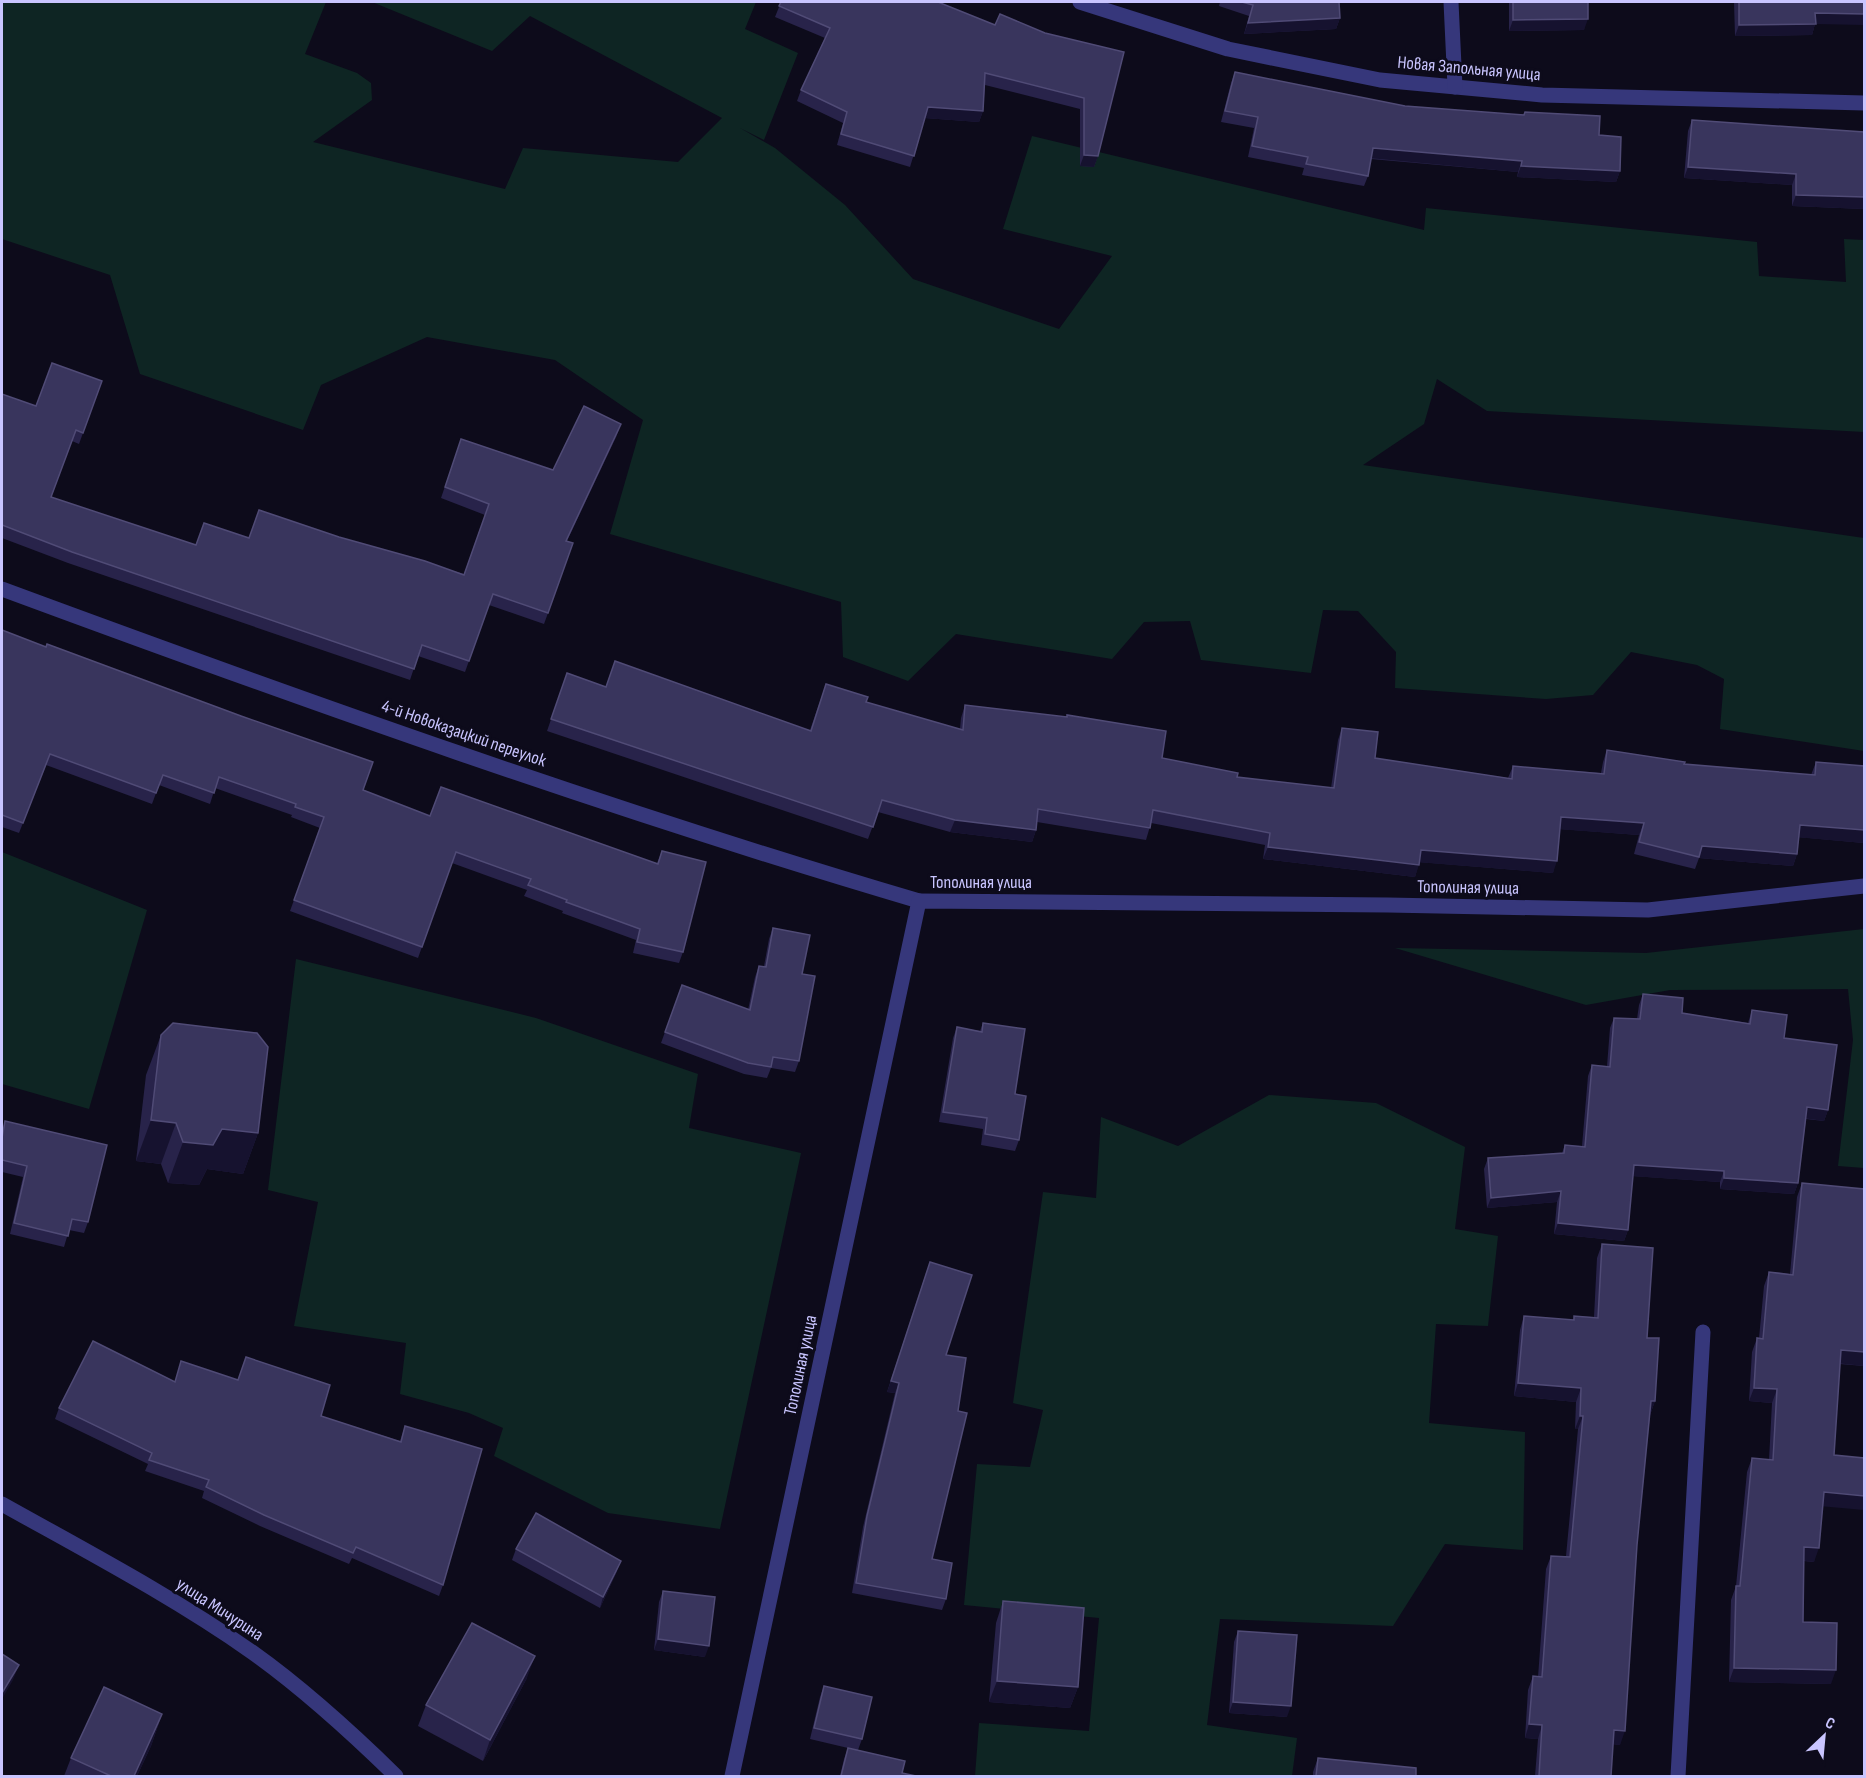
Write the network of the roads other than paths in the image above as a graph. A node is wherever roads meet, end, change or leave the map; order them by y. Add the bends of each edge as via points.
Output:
1 (1080, 2) edge
2 (1451, 2) edge
3 (1455, 87) junction
4 (1864, 103) edge
5 (2, 589) edge
6 (1864, 886) edge
7 (920, 901) junction
8 (1703, 1332) dead end
9 (2, 1504) edge
10 (396, 1776) edge
11 (732, 1776) edge
12 (1678, 1776) edge

1 - 3 street, Новая Запольная улица via 1228,49 1380,80
2 - 3 street
3 - 4 street, Новая Запольная улица via 1542,95
5 - 7 street, 4-й Новоказацкий переулок via 290,695 789,863
6 - 7 street, Тополиная улица via 1648,910
7 - 11 street, Тополиная улица
8 - 12 street
9 - 10 street, улица Мичурина via 155,1589 253,1652 344,1724

